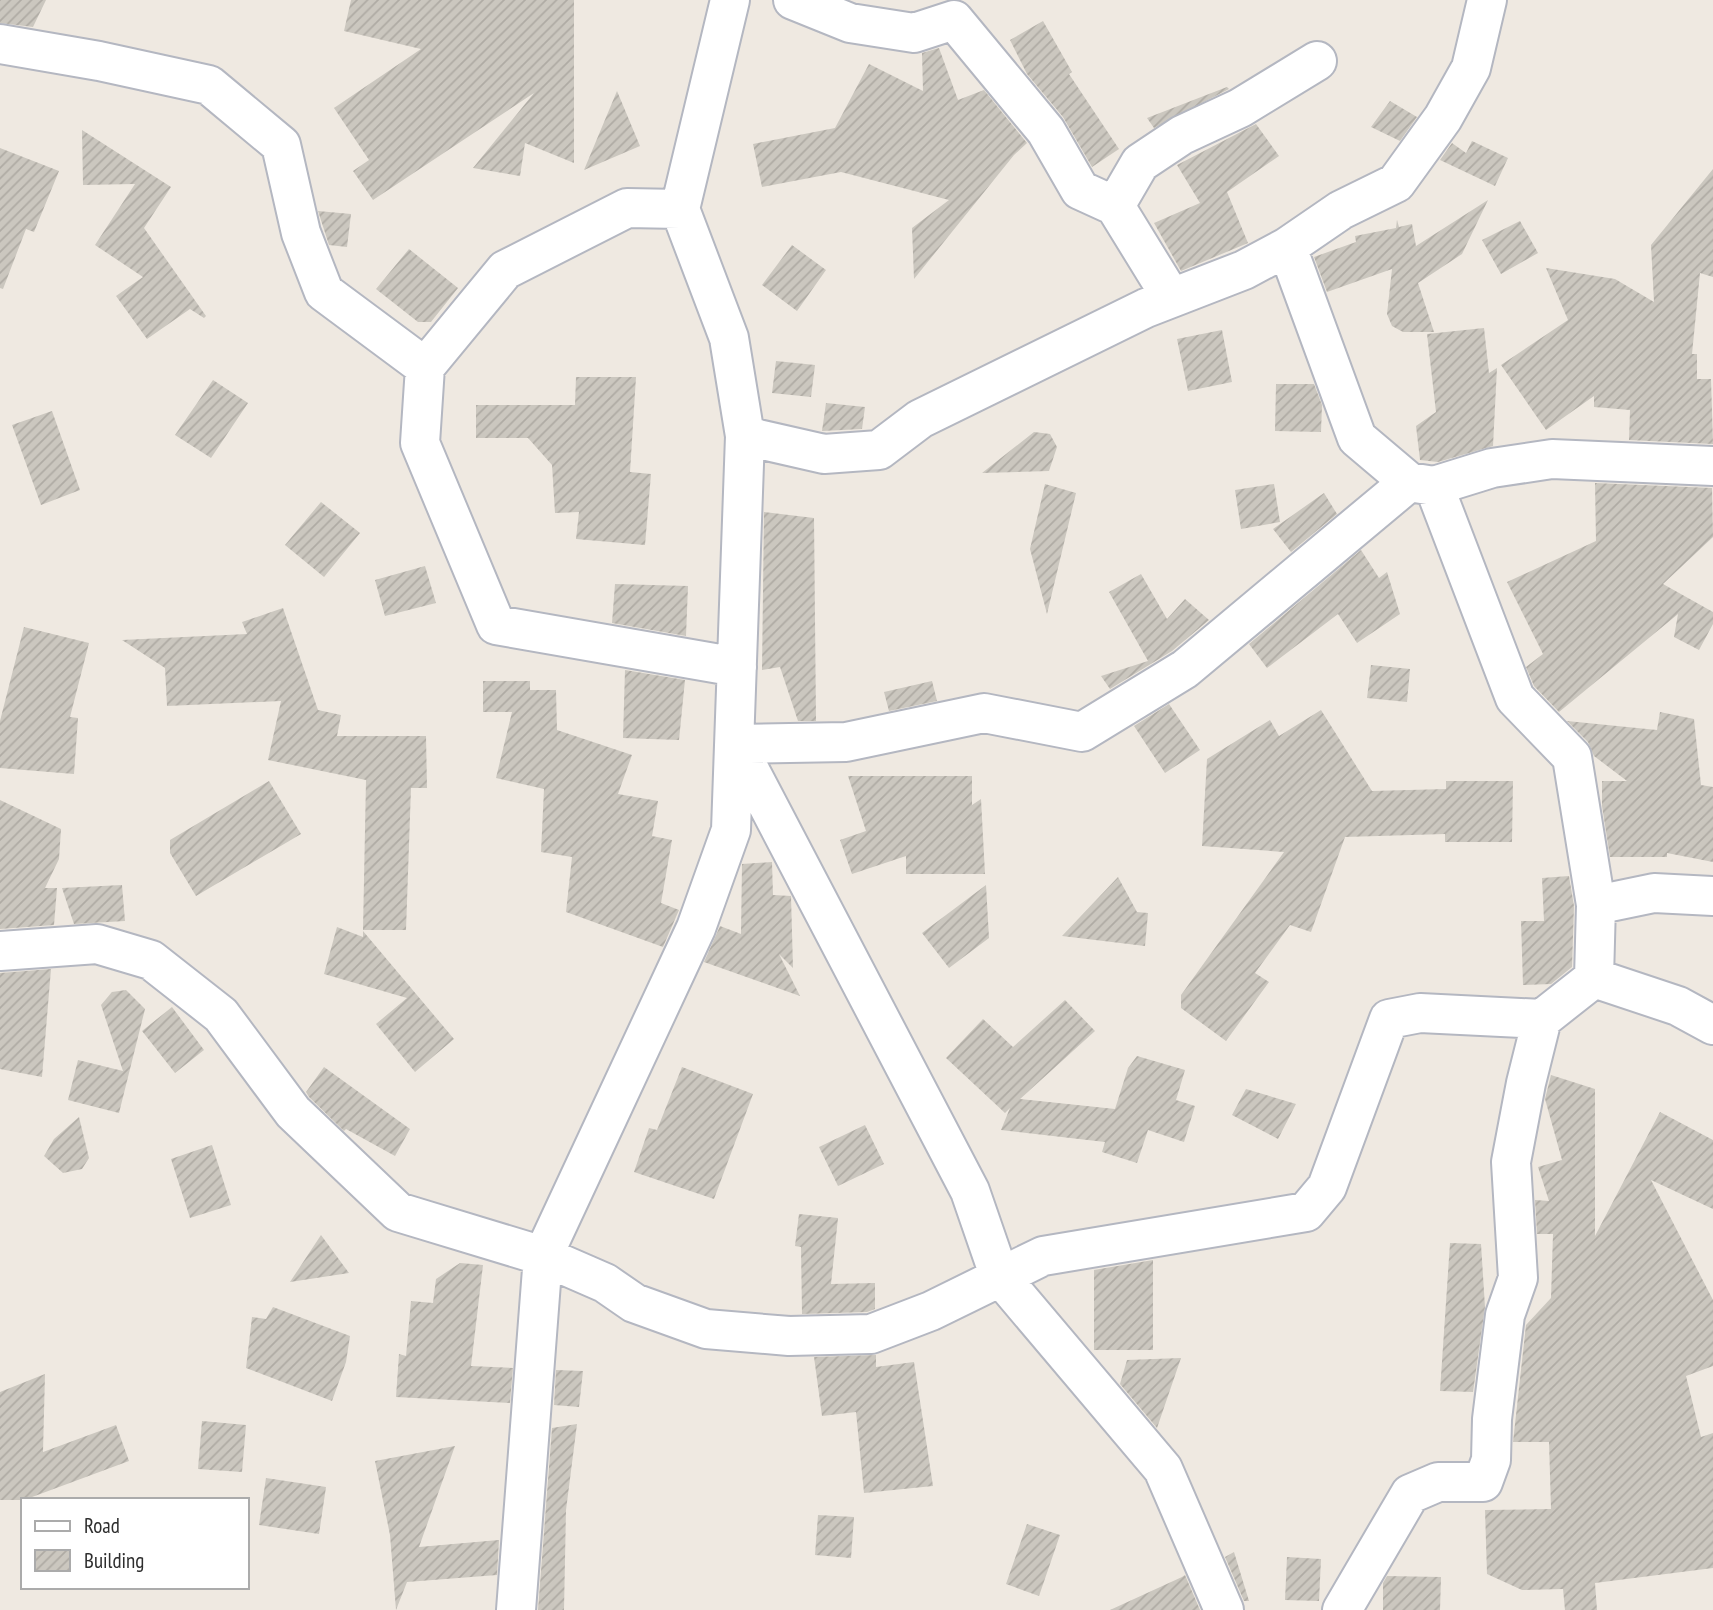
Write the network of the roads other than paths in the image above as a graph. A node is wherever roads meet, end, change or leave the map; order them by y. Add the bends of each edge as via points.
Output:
1 (730, 0) edge
2 (793, 0) edge
3 (1487, 0) edge
4 (0, 44) edge
5 (1317, 61) dead end
6 (1115, 206) junction
7 (680, 209) junction
8 (1287, 247) junction
9 (1171, 298) junction
10 (425, 367) junction
11 (745, 436) junction
12 (1713, 466) edge
13 (1421, 484) junction
14 (737, 667) junction
15 (736, 744) junction
16 (1713, 896) edge
17 (1596, 905) junction
18 (0, 951) edge
19 (1594, 978) junction
20 (1542, 1019) junction
21 (1713, 1025) edge
22 (543, 1256) junction
23 (999, 1275) junction
24 (516, 1610) edge
25 (1224, 1610) edge
26 (1342, 1610) edge

1 - 7 street
2 - 6 street via 850,23 914,33 954,20 1046,131 1080,190
3 - 8 street via 1471,68 1443,118 1396,183 1341,210
4 - 10 street via 209,85 281,145 301,233 324,292
5 - 6 street via 1140,163
6 - 9 street
7 - 10 street via 627,208 505,270
7 - 11 street via 729,338
8 - 9 street via 1244,270
8 - 13 street via 1357,438
9 - 11 street via 920,419 879,450 824,454
10 - 14 street via 420,443 496,625
11 - 14 street
12 - 13 street via 1552,459
13 - 15 street via 1185,669 1082,732 984,713 846,743
13 - 17 street via 1515,698 1572,757
14 - 15 street
15 - 22 street via 731,830 696,928
15 - 23 street via 970,1191
16 - 17 street via 1654,893
17 - 19 street
18 - 22 street via 97,944 150,960 221,1015 293,1112 398,1212
19 - 20 street
19 - 21 street via 1678,1006
20 - 23 street via 1420,1013 1389,1018 1327,1187 1306,1212 1043,1256
20 - 26 street via 1511,1162 1518,1278 1505,1315 1491,1460 1483,1482 1438,1482 1410,1494
22 - 23 street via 605,1283 634,1303 706,1329 789,1336 871,1334 931,1311
22 - 24 street
23 - 25 street via 1163,1469

